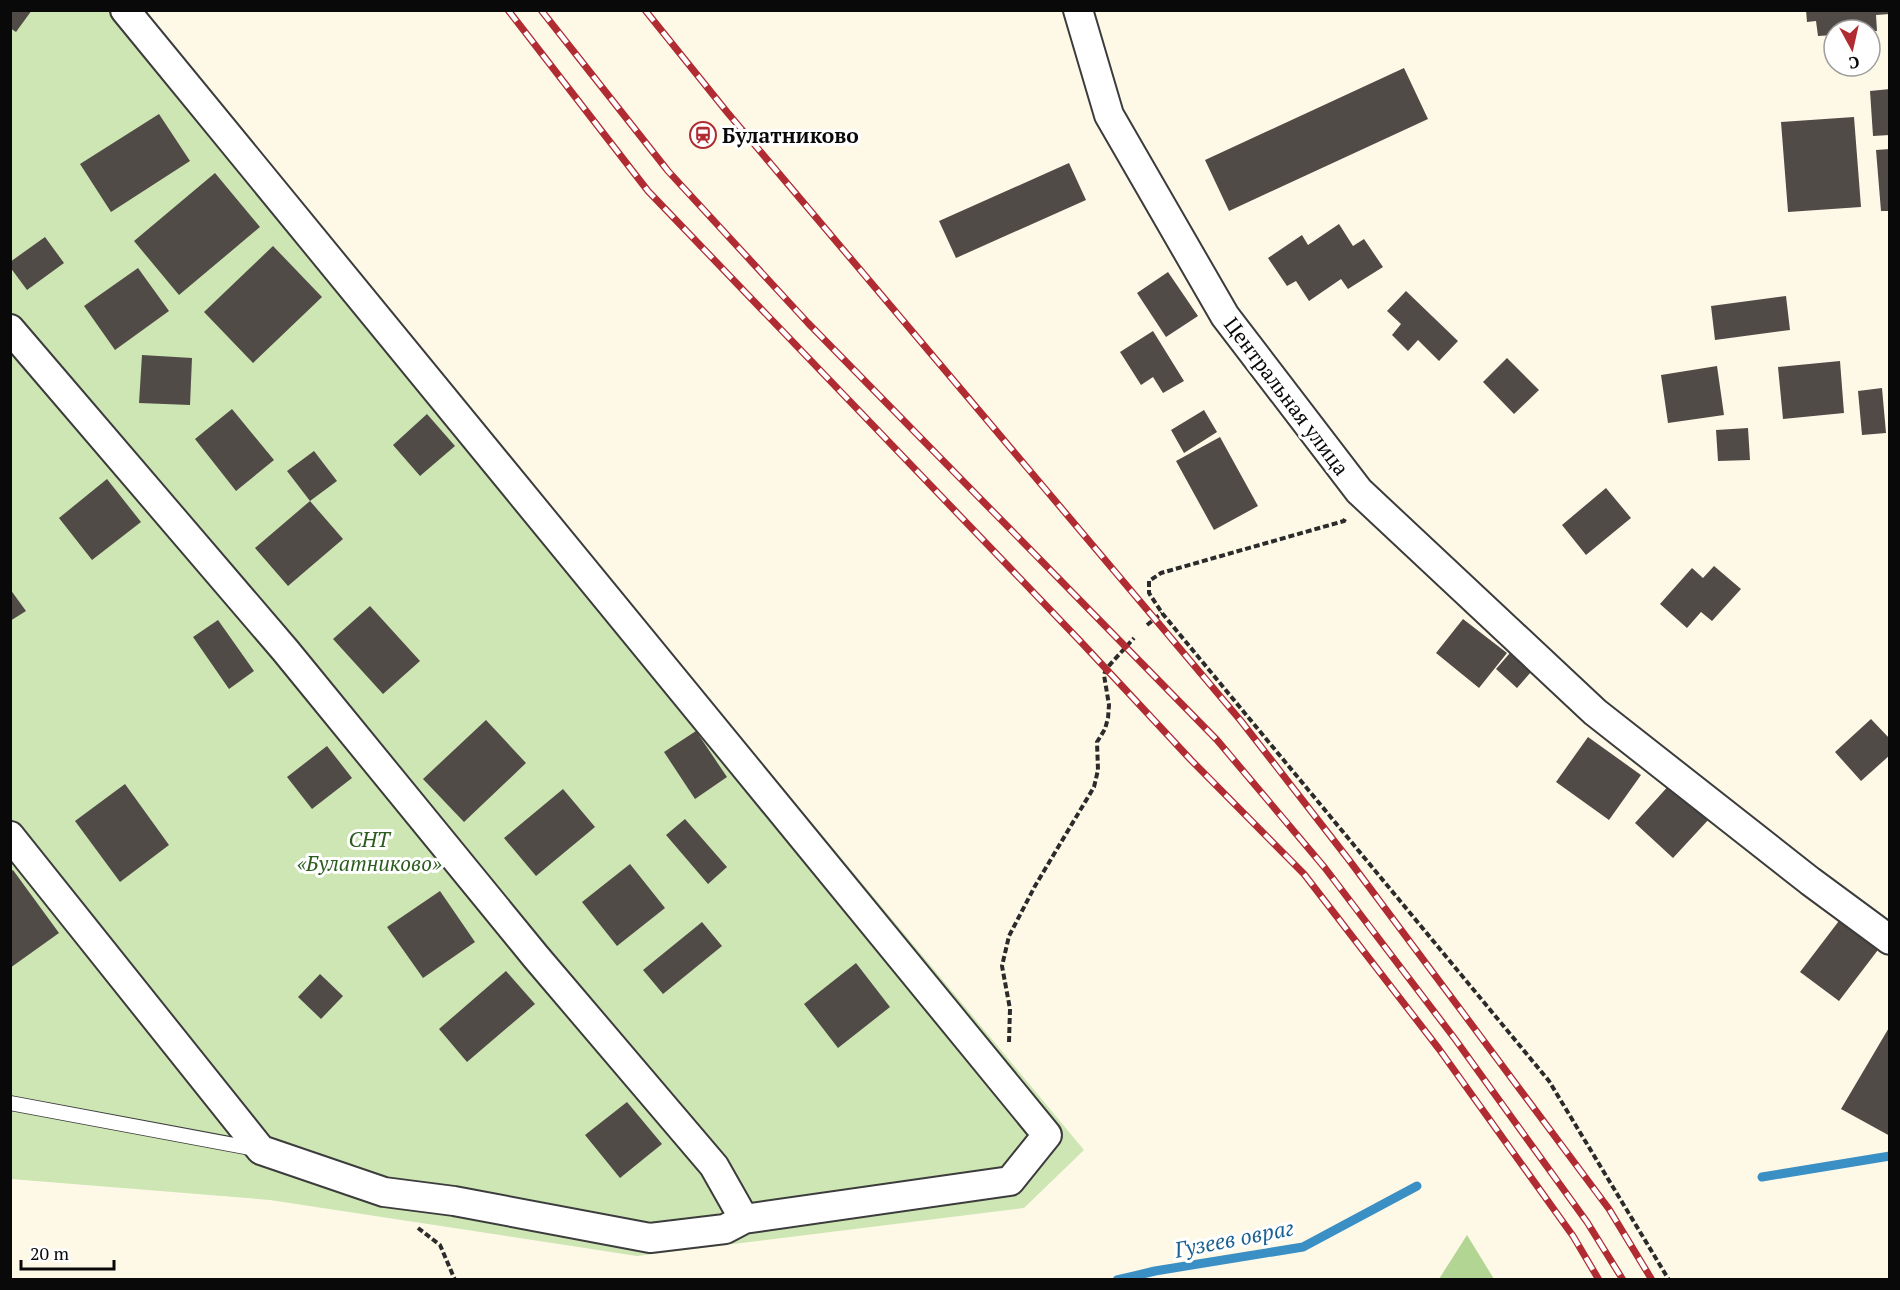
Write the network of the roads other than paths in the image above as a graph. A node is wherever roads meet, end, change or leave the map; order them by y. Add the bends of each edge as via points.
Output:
1 (125, 10) edge
2 (1078, 10) edge
3 (10, 329) edge
4 (10, 836) edge
5 (1890, 940) edge
6 (10, 1103) edge
7 (261, 1150) junction
8 (744, 1219) junction

1 - 8 street via 1047,1135 1010,1181
2 - 5 street, Центральная улица via 1109,115 1225,316 1359,491 1595,712
3 - 8 street via 285,650 536,957 714,1166
4 - 7 street
6 - 7 lane
7 - 8 street via 384,1192 454,1201 650,1238 725,1229

